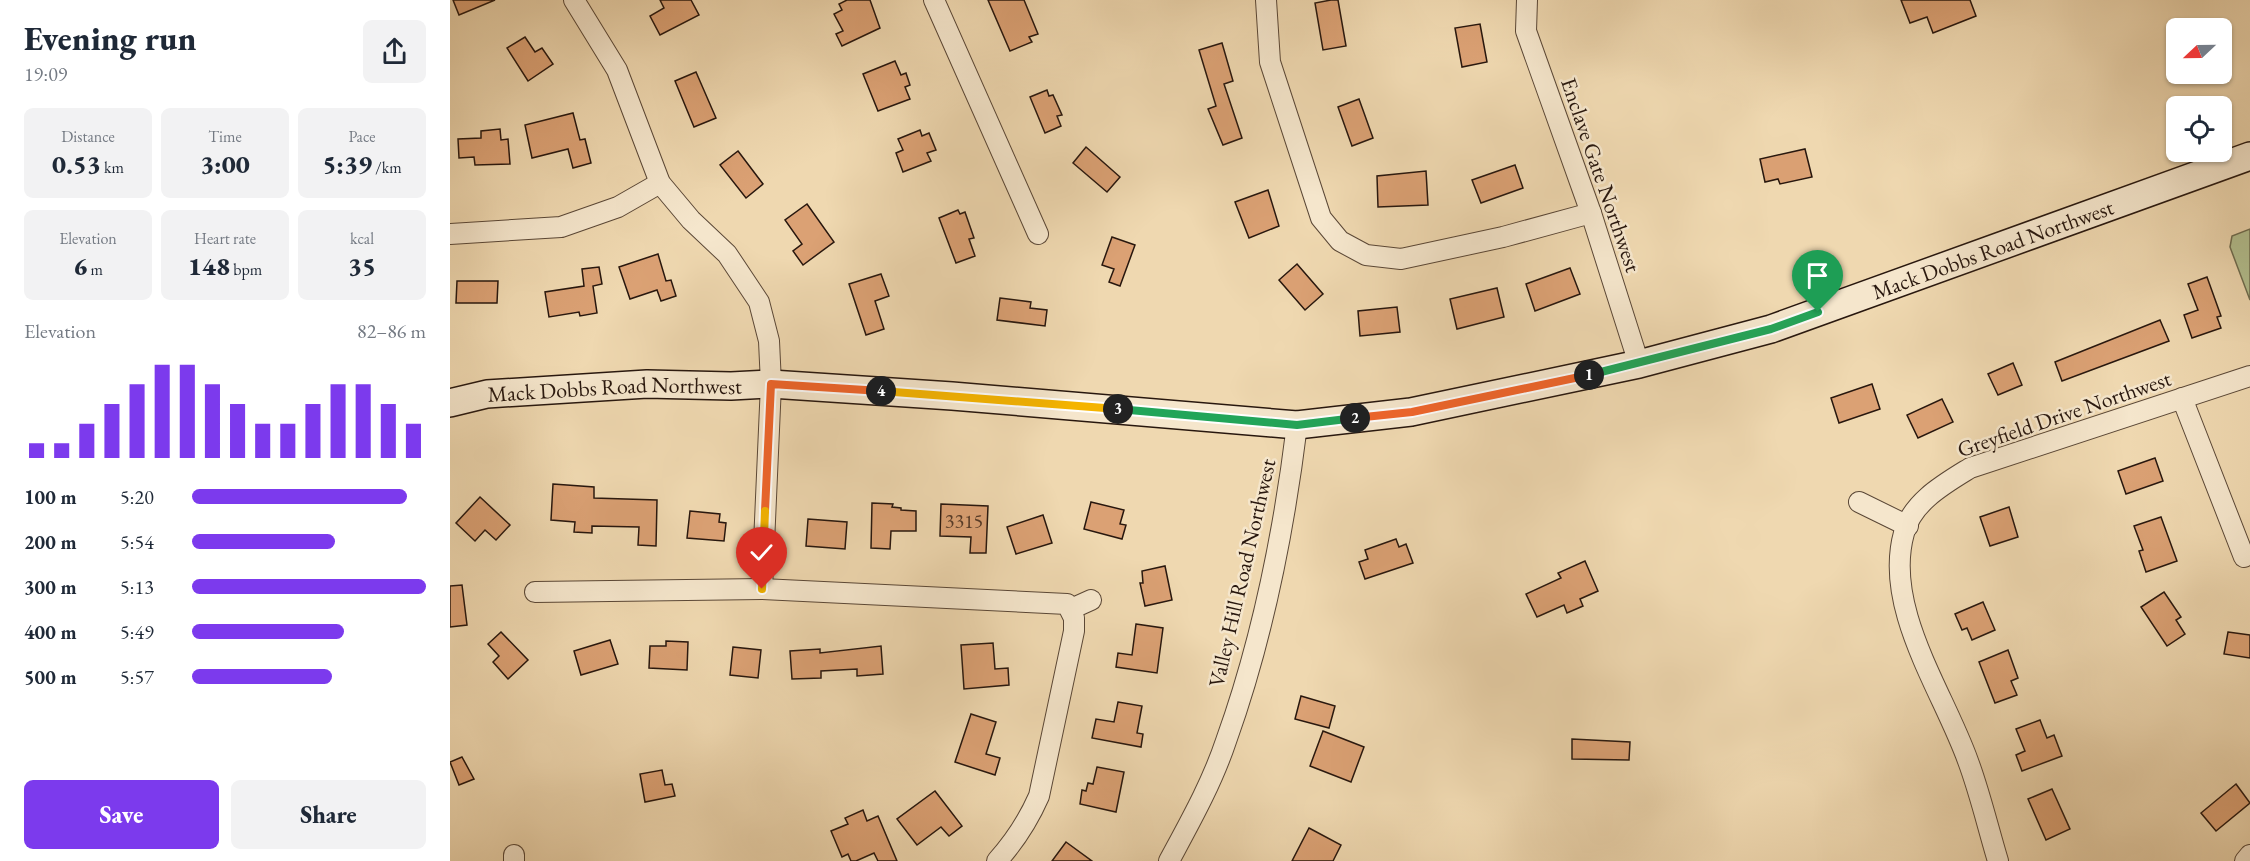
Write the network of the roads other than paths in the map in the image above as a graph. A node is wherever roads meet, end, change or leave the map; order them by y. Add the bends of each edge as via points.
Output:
1 (934, 0) edge
2 (1266, 0) edge
3 (1527, 0) edge
4 (577, 1) edge
5 (2250, 156) edge
6 (660, 183) junction
7 (1591, 213) junction
8 (450, 234) edge
9 (1038, 234) dead end
10 (1639, 364) junction
11 (2250, 376) edge
12 (771, 384) junction
13 (2182, 398) junction
14 (450, 403) edge
15 (1297, 425) junction
16 (1859, 502) dead end
17 (1908, 525) junction
18 (2244, 556) dead end
19 (762, 589) junction
20 (535, 592) dead end
21 (1091, 600) dead end
22 (1071, 609) junction
23 (2250, 855) edge
24 (997, 861) edge
25 (1169, 861) edge
26 (1998, 861) edge
27 (2245, 861) edge

1 - 9 street
2 - 7 street via 1270,62 1321,218 1340,241 1366,255 1401,259
3 - 7 street, Enclave Gate Northwest via 1526,31
4 - 6 street via 617,70
5 - 10 street, Mack Dobbs Road Northwest via 1771,329
6 - 8 street via 618,207 561,227
6 - 12 street via 727,254 759,302 769,341
7 - 10 street, Enclave Gate Northwest
10 - 15 street, Mack Dobbs Road Northwest via 1412,412
11 - 13 street, Greyfield Drive Northwest
12 - 14 street, Mack Dobbs Road Northwest via 647,384 487,394
12 - 15 street, Mack Dobbs Road Northwest via 964,396
12 - 19 street
13 - 17 street, Greyfield Drive Northwest via 1970,468 1929,493
13 - 18 street
15 - 25 street, Valley Hill Road Northwest via 1258,634 1226,742
16 - 17 street
17 - 26 street, Greyfield Drive Northwest via 1897,569 1903,608 1968,761
19 - 20 street
19 - 22 street via 1067,604
21 - 22 street
22 - 24 street via 1074,631 1039,796 1030,817
23 - 27 street

